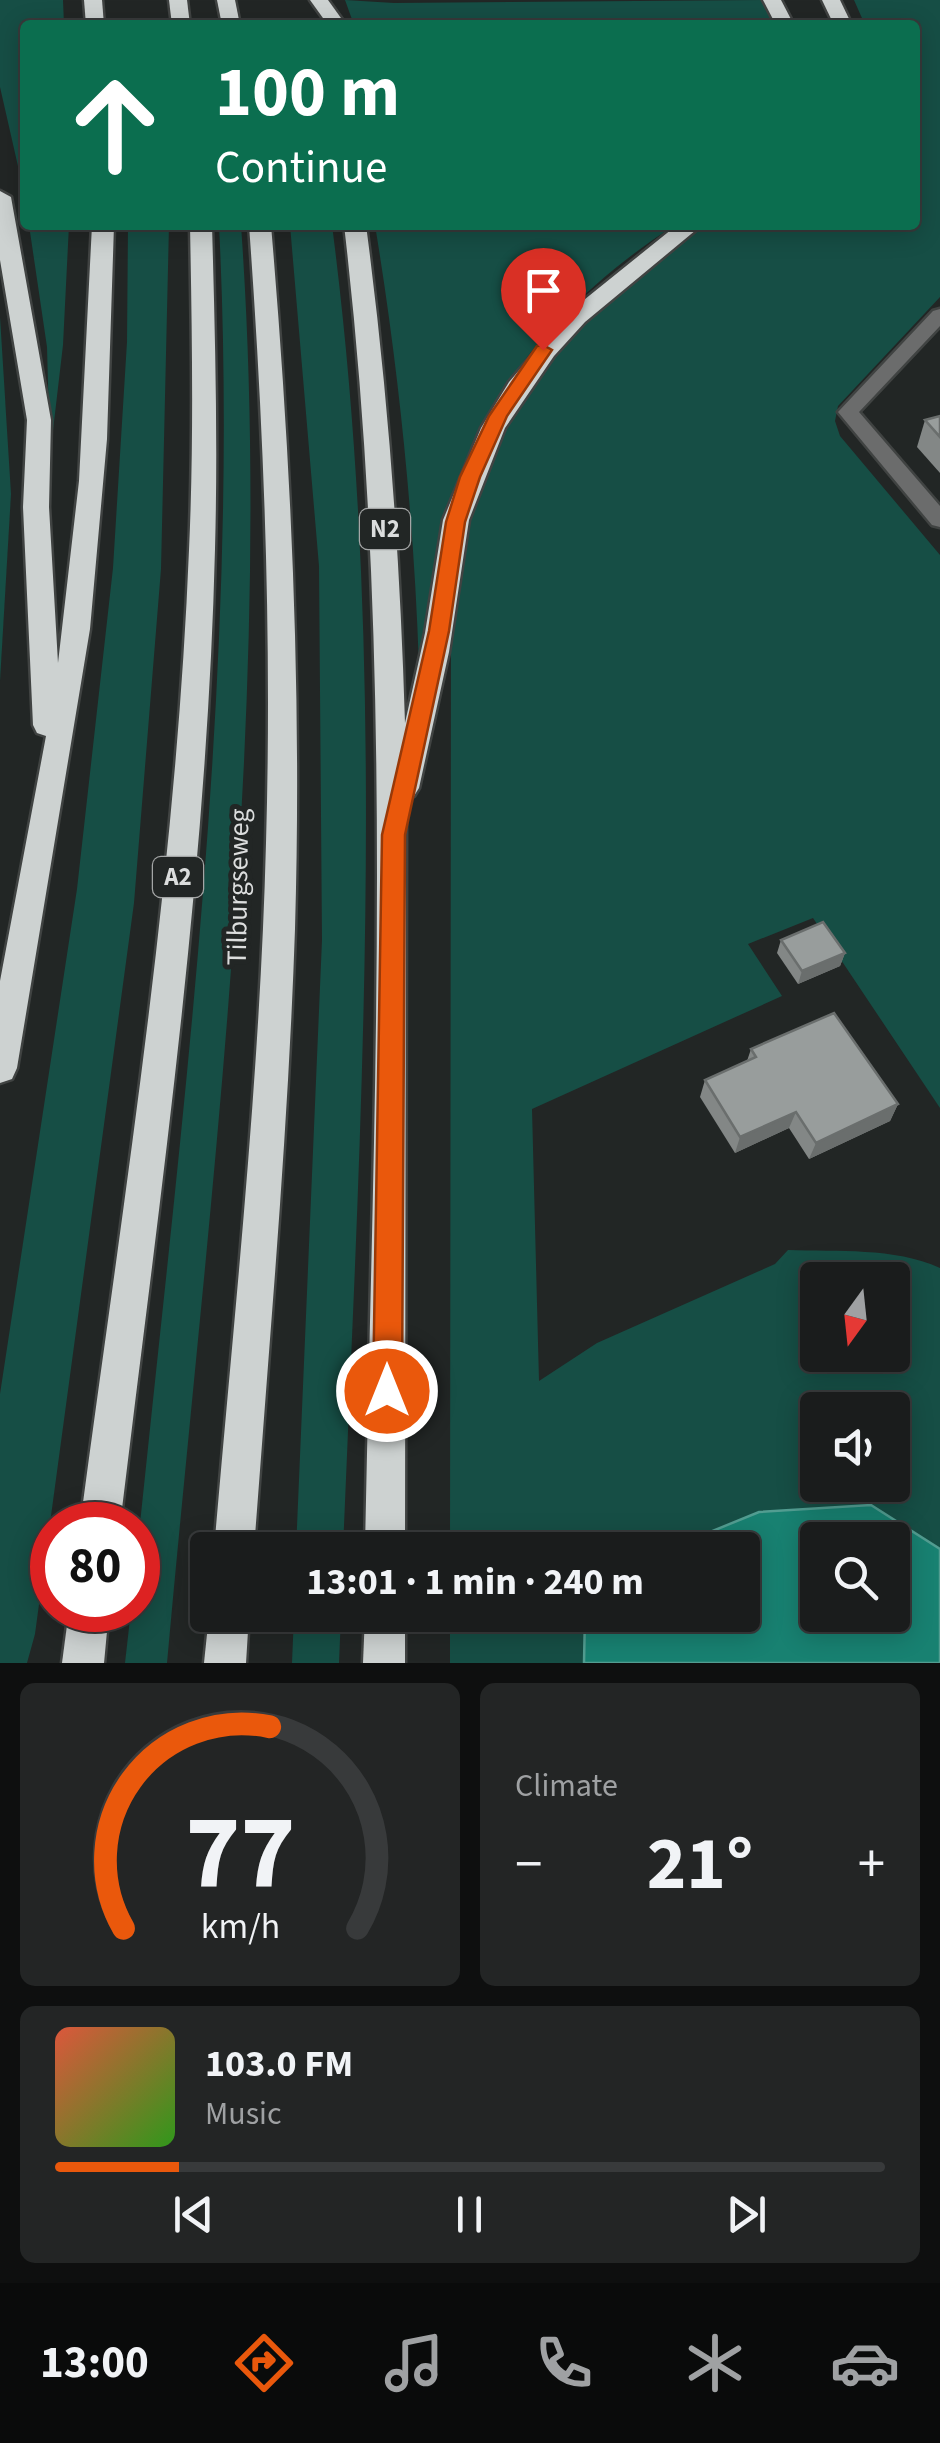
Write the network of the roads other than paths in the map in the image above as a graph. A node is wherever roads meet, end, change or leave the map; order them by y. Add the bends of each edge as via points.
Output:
1 (0, 197) edge
2 (102, 230) edge
3 (201, 230) edge
4 (260, 230) edge
5 (356, 230) edge
6 (684, 230) edge
7 (940, 315) edge
8 (940, 520) edge
9 (50, 795) junction
10 (393, 835) junction
11 (0, 1068) edge
12 (103, 1502) edge
13 (235, 1532) edge
14 (386, 1532) edge
15 (87, 1632) edge
16 (227, 1632) edge
17 (385, 1632) edge
18 (83, 1663) edge
19 (225, 1663) edge
20 (384, 1663) edge

1 - 9 highway via 38,420
2 - 9 highway via 101,344 84,567
3 - 12 highway, Tilburgseweg / A2 via 206,445 191,725 176,909
4 - 13 highway, Tilburgseweg via 278,566 279,927
5 - 10 highway, N2 via 388,568
6 - 10 highway, N2 via 565,326 515,390 484,445 456,522
7 - 8 lane via 848,412
9 - 11 highway
10 - 14 highway, N2
15 - 18 highway
16 - 19 highway
17 - 20 highway

